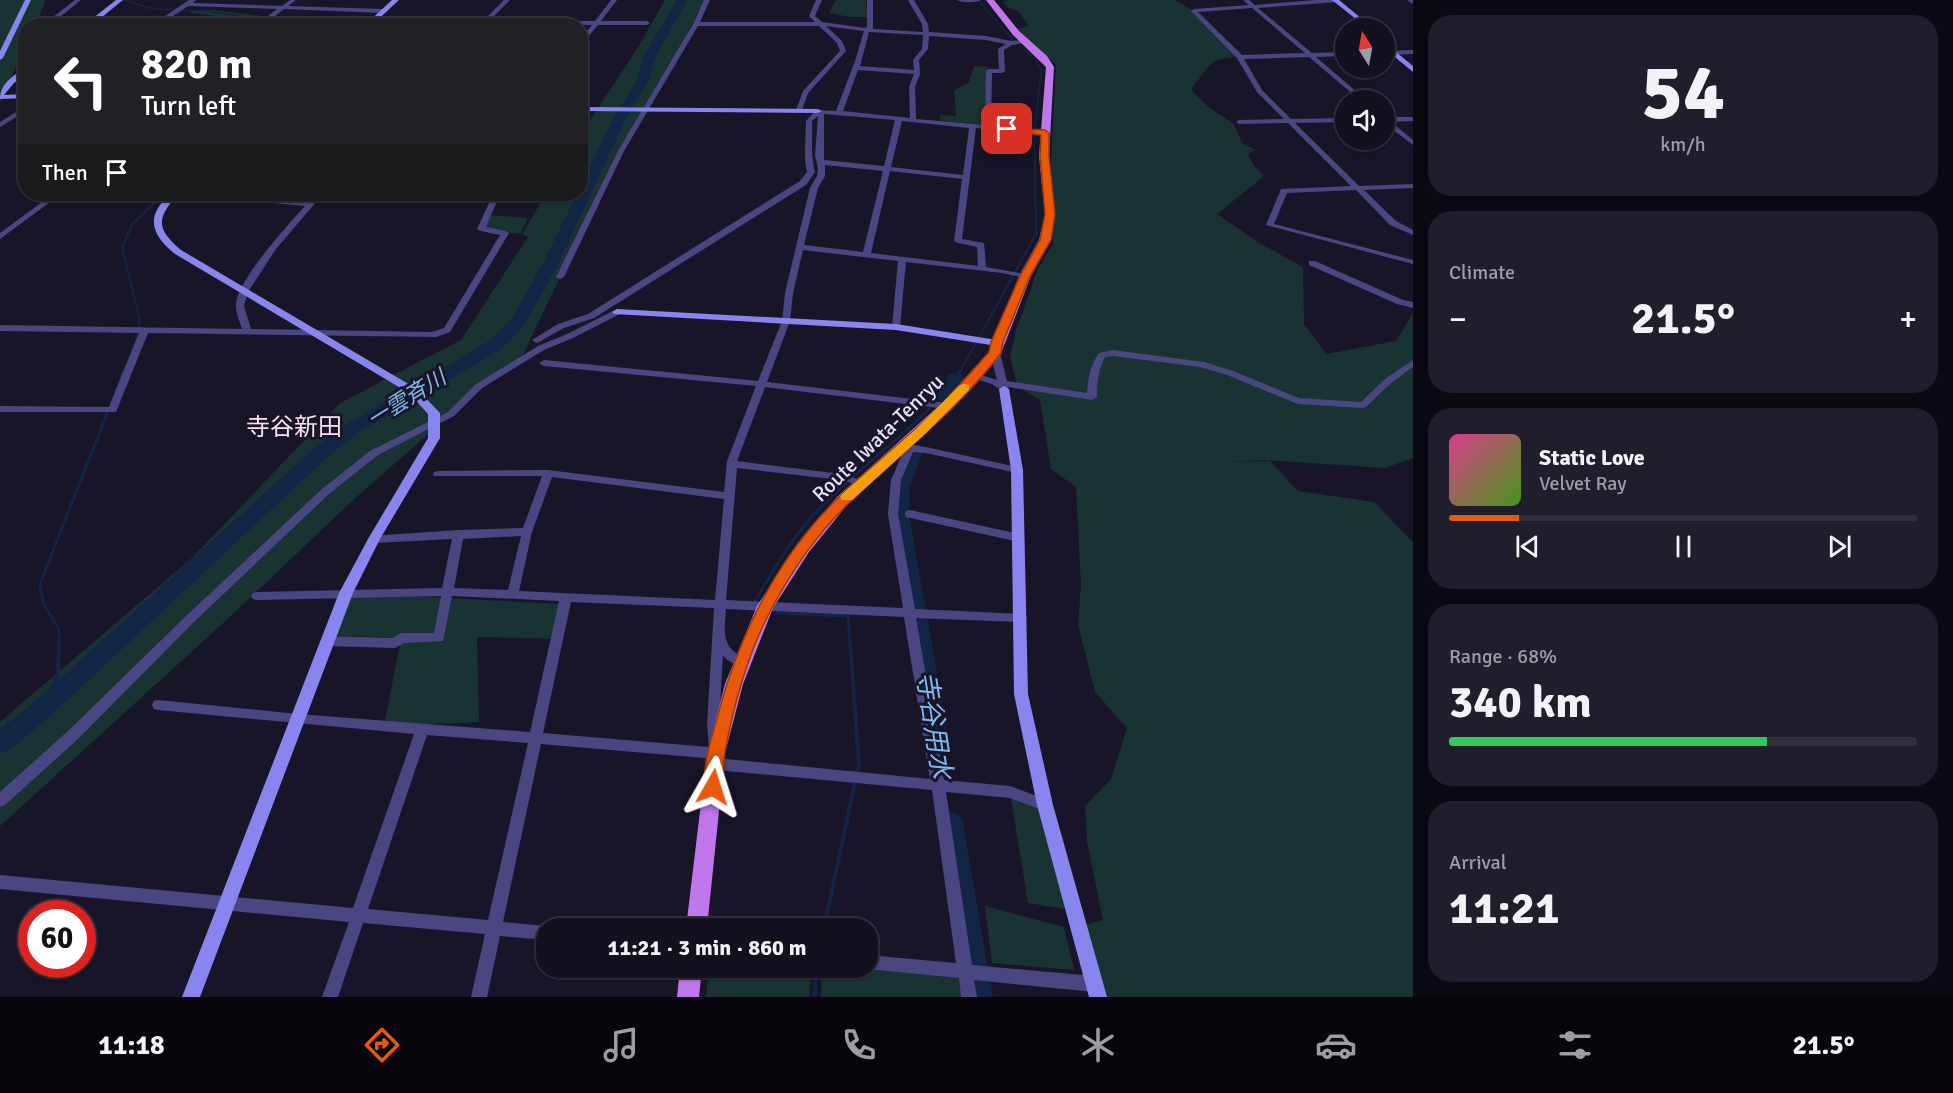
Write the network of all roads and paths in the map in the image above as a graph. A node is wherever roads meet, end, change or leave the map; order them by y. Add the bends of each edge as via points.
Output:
1 (28, 0) edge
2 (78, 0) edge
3 (120, 0) edge
4 (293, 0) edge
5 (396, 0) edge
6 (507, 0) edge
7 (614, 0) edge
8 (707, 0) edge
9 (819, 0) edge
10 (870, 0) edge
11 (911, 0) edge
12 (960, 0) edge
13 (977, 0) edge
14 (990, 0) edge
15 (1246, 0) edge
16 (1336, 0) edge
17 (190, 2) edge
18 (1253, 7) junction
19 (282, 8) junction
20 (383, 11) junction
21 (19, 18) edge
22 (55, 18) edge
23 (97, 18) edge
24 (165, 18) edge
25 (269, 18) edge
26 (375, 18) edge
27 (490, 18) edge
28 (1358, 18) edge
29 (18, 21) edge
30 (588, 23) edge
31 (597, 23) junction
32 (646, 23) dead end
33 (696, 24) junction
34 (821, 24) junction
35 (868, 29) junction
36 (926, 33) junction
37 (588, 34) edge
38 (1018, 42) junction
39 (1413, 52) edge
40 (1395, 53) edge
41 (1335, 54) edge
42 (1309, 55) junction
43 (1240, 57) junction
44 (1395, 57) edge
45 (0, 58) edge
46 (855, 68) junction
47 (1413, 70) edge
48 (917, 72) junction
49 (18, 76) edge
50 (1351, 90) edge
51 (0, 96) edge
52 (18, 96) edge
53 (588, 109) edge
54 (647, 110) junction
55 (799, 110) junction
56 (819, 111) junction
57 (18, 113) edge
58 (838, 113) junction
59 (899, 119) junction
60 (1395, 119) edge
61 (1413, 119) edge
62 (913, 120) junction
63 (1335, 120) edge
64 (1239, 122) dead end
65 (1290, 122) junction
66 (0, 124) edge
67 (973, 126) junction
68 (988, 127) junction
69 (1395, 128) edge
70 (1045, 133) junction
71 (1413, 143) edge
72 (820, 162) junction
73 (886, 168) junction
74 (966, 177) junction
75 (1413, 186) edge
76 (1357, 188) junction
77 (48, 201) edge
78 (166, 201) edge
79 (298, 201) edge
80 (349, 201) edge
81 (493, 201) edge
82 (313, 202) junction
83 (1413, 233) edge
84 (0, 237) edge
85 (801, 247) junction
86 (867, 254) junction
87 (902, 259) junction
88 (1413, 262) edge
89 (1312, 263) dead end
90 (982, 268) junction
91 (1025, 276) junction
92 (561, 277) dead end
93 (245, 292) junction
94 (1413, 305) edge
95 (617, 312) joint
96 (786, 321) junction
97 (896, 327) junction
98 (0, 328) edge
99 (145, 330) junction
100 (247, 331) junction
101 (314, 333) junction
102 (538, 344) junction
103 (996, 348) junction
104 (544, 363) dead end
105 (1413, 363) edge
106 (975, 376) junction
107 (762, 384) junction
108 (1003, 386) junction
109 (947, 406) junction
110 (0, 409) edge
111 (433, 415) junction
112 (907, 448) junction
113 (732, 464) junction
114 (1017, 470) junction
115 (548, 473) junction
116 (438, 474) dead end
117 (862, 483) junction
118 (729, 496) junction
119 (910, 514) dead end
120 (527, 532) junction
121 (458, 534) junction
122 (1019, 538) junction
123 (374, 539) junction
124 (447, 592) junction
125 (346, 593) junction
126 (256, 596) dead end
127 (512, 596) junction
128 (566, 598) junction
129 (720, 605) junction
130 (765, 606) junction
131 (909, 613) junction
132 (1021, 618) junction
133 (718, 636) junction
134 (327, 641) junction
135 (742, 661) junction
136 (158, 705) dead end
137 (298, 719) junction
138 (422, 730) junction
139 (537, 739) junction
140 (716, 758) junction
141 (938, 785) junction
142 (0, 801) edge
143 (1045, 805) junction
144 (0, 882) edge
145 (228, 902) junction
146 (358, 915) junction
147 (697, 918) edge
148 (495, 928) junction
149 (536, 932) edge
150 (878, 963) edge
151 (965, 971) junction
152 (690, 978) edge
153 (1096, 991) edge
154 (192, 997) edge
155 (330, 997) edge
156 (479, 997) edge
157 (688, 997) edge
158 (969, 997) edge

1 - 21 street
2 - 22 street
3 - 23 street
4 - 19 street
5 - 20 street
6 - 27 street
7 - 31 street
8 - 33 street
9 - 34 street via 813,16
10 - 35 street
11 - 36 street
12 - 13 street
14 - 38 main road, Route Iwata-Tenryu
15 - 18 street
16 - 18 street
16 - 28 street
17 - 19 street
17 - 24 street
18 - 42 street
18 - 43 street via 1194,11
19 - 20 street
19 - 25 street
20 - 26 street
29 - 45 street
30 - 31 street
31 - 32 street
31 - 37 street
33 - 34 street
33 - 54 street
34 - 35 street
34 - 55 street via 840,42 843,51 805,92
35 - 36 street
35 - 46 street
36 - 38 street
36 - 48 street via 925,49 916,60
38 - 68 street via 1001,49 1002,71 989,71
38 - 70 main road, Route Iwata-Tenryu via 1044,58 1050,67
39 - 40 street
41 - 42 street
42 - 43 street
42 - 50 street
43 - 65 street via 1259,91
44 - 47 street
46 - 48 street
46 - 58 street
48 - 62 street via 912,87
49 - 51 street
51 - 52 street
53 - 54 street
54 - 55 street
54 - 92 street via 621,151
55 - 56 street
56 - 58 street
56 - 72 street
56 - 102 street via 809,122 807,154 811,172 803,183 591,316
57 - 66 street
58 - 59 street
59 - 62 street
59 - 73 street
60 - 61 street
62 - 67 street
63 - 65 street
64 - 65 street
65 - 76 street
67 - 68 street
67 - 74 street
68 - 70 street
69 - 71 street
70 - 91 main road, Route Iwata-Tenryu via 1050,214 1046,240
72 - 73 street
72 - 85 street via 821,176 814,188
73 - 74 street
73 - 86 street
74 - 90 street via 958,242 981,245
75 - 76 street
76 - 83 street via 1393,223
76 - 88 street via 1284,190 1270,225
77 - 84 street
78 - 93 street via 157,216 164,242
79 - 82 street
80 - 82 street
81 - 101 street via 481,229 505,233 447,330 433,335
82 - 93 street via 281,237
85 - 86 street
85 - 96 street
86 - 87 street
87 - 90 street
87 - 97 street
89 - 94 street
90 - 91 street
91 - 103 main road, Route Iwata-Tenryu
93 - 100 street via 240,303
93 - 101 street
95 - 96 street
95 - 102 street via 570,336
96 - 97 street
96 - 107 street
97 - 103 street
98 - 99 street
99 - 100 street
99 - 110 street via 113,410
100 - 101 street
101 - 111 street via 413,391
102 - 111 street via 479,386 456,409
103 - 106 main road, Route Iwata-Tenryu
103 - 108 street
104 - 107 street
105 - 108 street via 1363,405 1298,401 1201,364 1122,354 1102,354 1096,362 1092,397
106 - 108 street
106 - 109 main road, Route Iwata-Tenryu
107 - 109 street
107 - 113 street
108 - 114 street
109 - 112 main road, Route Iwata-Tenryu
111 - 123 street via 434,438 430,447
111 - 142 street via 326,490
112 - 114 street
112 - 117 main road, Route Iwata-Tenryu
112 - 131 street via 897,470 893,514
113 - 117 street
113 - 118 street
114 - 122 street
115 - 116 street
115 - 118 street
115 - 120 street
117 - 130 main road, Route Iwata-Tenryu via 803,548
118 - 129 street
119 - 122 street
120 - 121 street
120 - 127 street
121 - 123 street
121 - 124 street
122 - 132 street
123 - 125 street
124 - 125 street
124 - 127 street
124 - 134 street via 440,638 401,638 395,643
125 - 126 street
125 - 134 street
127 - 128 street
128 - 129 street
128 - 139 street
129 - 130 street
129 - 133 street
130 - 131 street
130 - 135 main road, Route Iwata-Tenryu
131 - 132 street
131 - 141 street
132 - 143 street via 1021,694
133 - 135 street via 730,656
133 - 140 street via 713,724
134 - 137 street
135 - 140 main road, Route Iwata-Tenryu
136 - 137 street
137 - 138 street
137 - 145 street
138 - 139 street
138 - 146 street
139 - 140 street
139 - 148 street
140 - 141 street
140 - 147 main road, Route Iwata-Tenryu
141 - 143 street via 1010,792
141 - 151 street
143 - 153 street
144 - 145 street
145 - 146 street
145 - 154 street
146 - 148 street
146 - 155 street
148 - 149 street
148 - 156 street
150 - 151 street
151 - 153 street
151 - 158 street
152 - 157 main road

